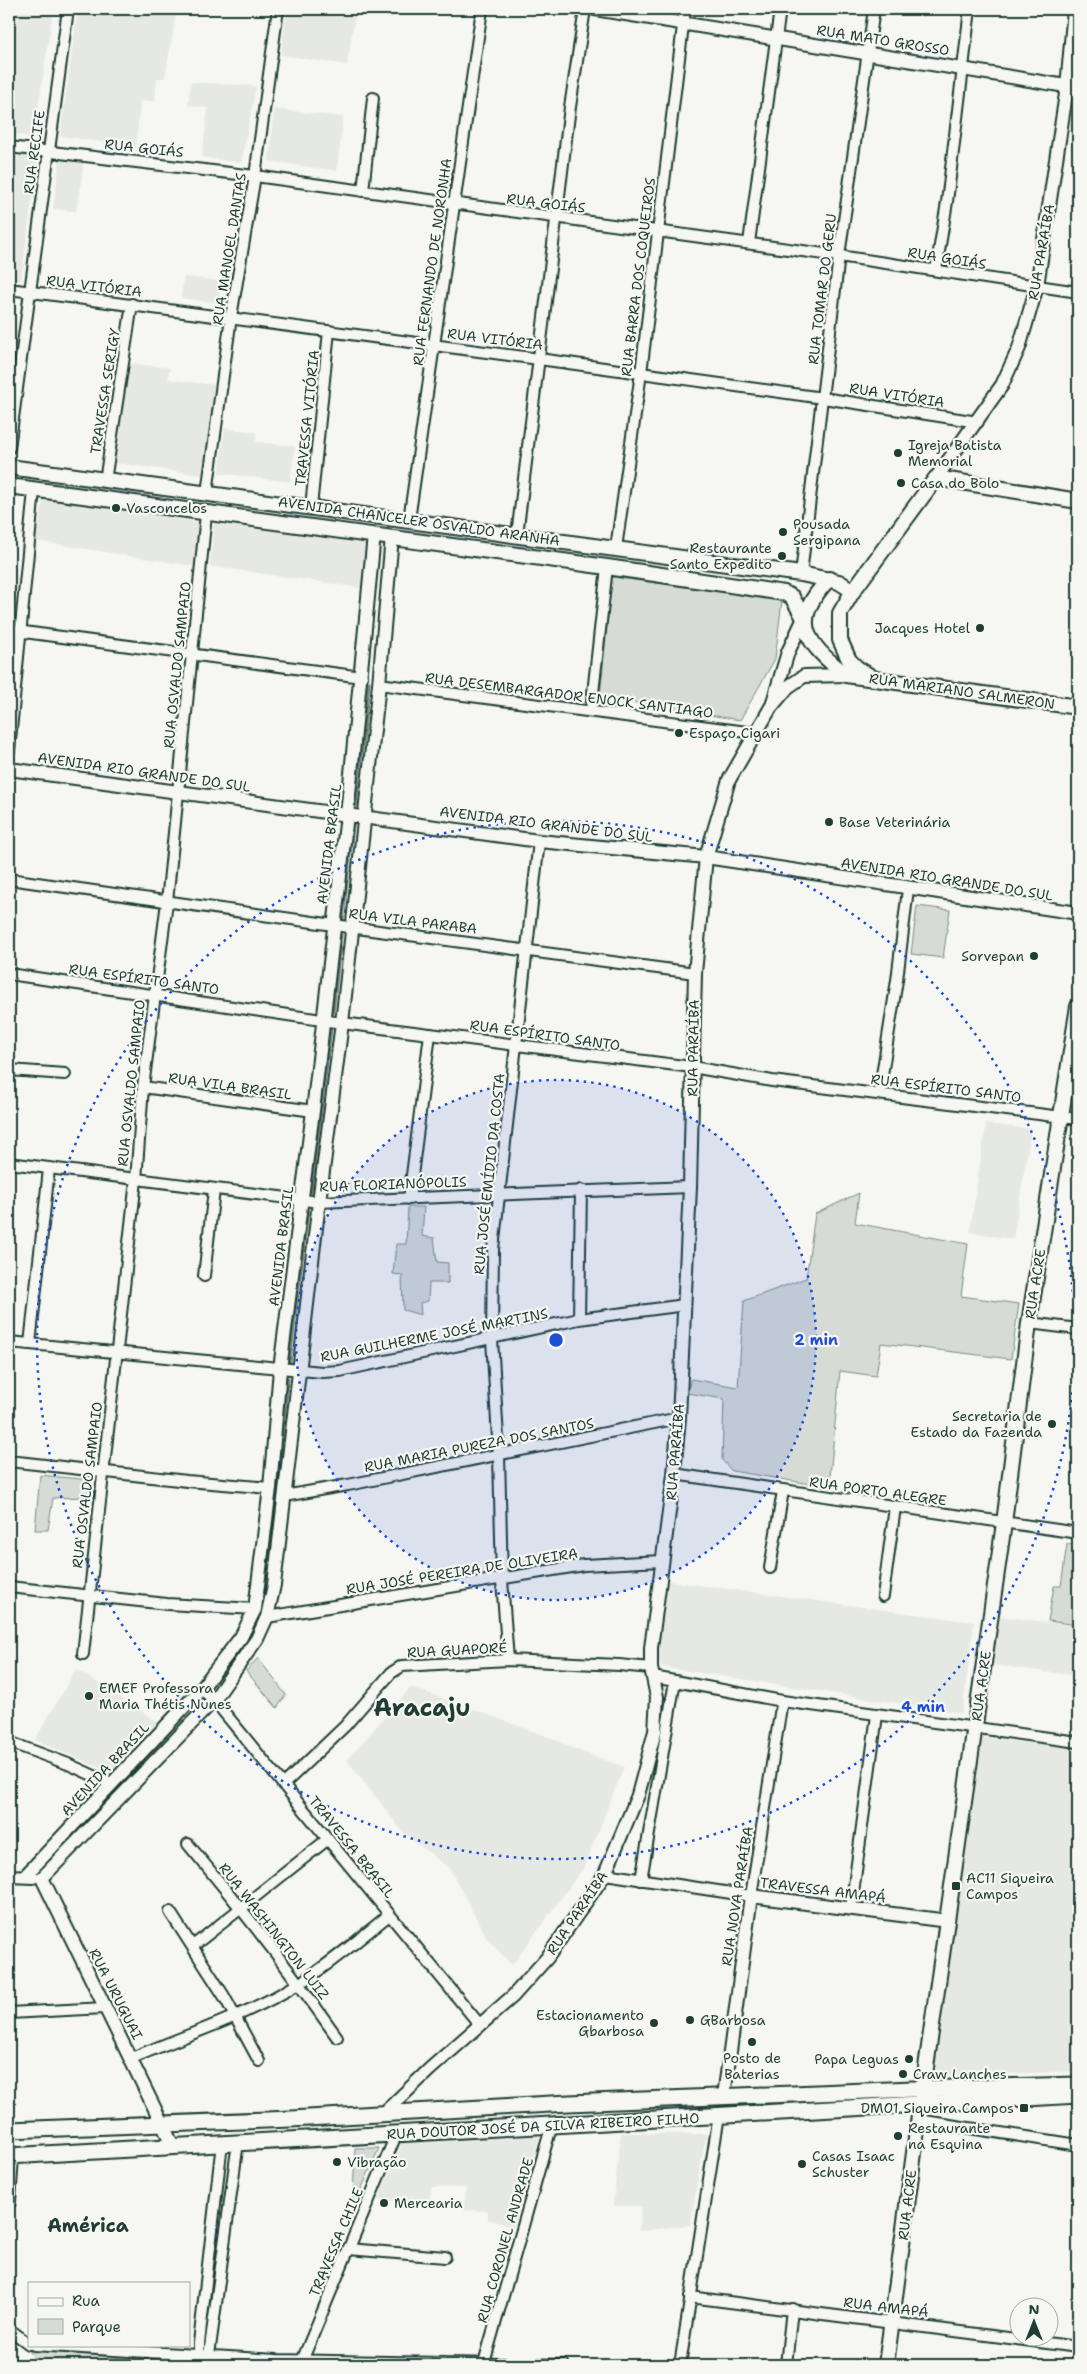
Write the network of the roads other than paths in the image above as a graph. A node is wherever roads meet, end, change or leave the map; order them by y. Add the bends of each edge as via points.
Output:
1 (68, 9) edge
2 (278, 9) edge
3 (482, 9) edge
4 (585, 9) edge
5 (595, 9) edge
6 (685, 9) edge
7 (780, 9) edge
8 (874, 9) edge
9 (970, 9) edge
10 (1074, 9) edge
11 (683, 24) junction
12 (776, 38) junction
13 (867, 53) junction
14 (964, 69) junction
15 (1072, 87) edge
16 (373, 98) dead end
17 (9, 147) edge
18 (48, 152) junction
19 (255, 176) junction
20 (363, 191) junction
21 (453, 204) junction
22 (557, 218) junction
23 (657, 231) junction
24 (750, 243) junction
25 (839, 256) junction
26 (936, 270) junction
27 (1038, 286) junction
28 (9, 289) edge
29 (30, 292) junction
30 (1078, 292) edge
31 (132, 304) junction
32 (231, 318) junction
33 (329, 332) junction
34 (435, 346) junction
35 (540, 359) junction
36 (641, 373) junction
37 (823, 398) junction
38 (978, 422) junction
39 (9, 448) edge
40 (9, 467) edge
41 (936, 478) junction
42 (105, 481) junction
43 (9, 486) edge
44 (34, 490) junction
45 (207, 493) junction
46 (1078, 501) edge
47 (311, 507) junction
48 (206, 514) junction
49 (409, 520) junction
50 (374, 535) junction
51 (517, 535) junction
52 (392, 537) junction
53 (616, 548) junction
54 (607, 566) junction
55 (801, 574) junction
56 (828, 579) junction
57 (853, 591) junction
58 (804, 618) junction
59 (9, 630) edge
60 (21, 631) junction
61 (193, 654) junction
62 (846, 675) junction
63 (362, 677) junction
64 (873, 678) junction
65 (379, 684) junction
66 (772, 707) junction
67 (1078, 707) edge
68 (591, 711) junction
69 (755, 732) junction
70 (9, 751) edge
71 (9, 769) edge
72 (177, 792) junction
73 (347, 815) junction
74 (364, 816) junction
75 (539, 840) junction
76 (706, 857) junction
77 (9, 879) edge
78 (908, 889) junction
79 (166, 902) junction
80 (1078, 913) edge
81 (334, 925) junction
82 (352, 928) junction
83 (526, 950) junction
84 (695, 973) junction
85 (9, 974) edge
86 (154, 994) junction
87 (1078, 1006) edge
88 (324, 1019) junction
89 (342, 1023) junction
90 (430, 1034) junction
91 (516, 1044) junction
92 (692, 1067) junction
93 (9, 1070) edge
94 (65, 1074) dead end
95 (143, 1087) junction
96 (879, 1094) junction
97 (313, 1111) junction
98 (1062, 1116) junction
99 (1078, 1119) edge
100 (9, 1163) edge
101 (49, 1169) junction
102 (136, 1180) junction
103 (690, 1186) junction
104 (214, 1190) junction
105 (581, 1190) junction
106 (499, 1193) junction
107 (409, 1198) junction
108 (302, 1200) junction
109 (319, 1202) junction
110 (204, 1276) dead end
111 (686, 1305) junction
112 (579, 1319) junction
113 (1029, 1323) junction
114 (1078, 1329) edge
115 (492, 1339) junction
116 (9, 1342) edge
117 (30, 1344) junction
118 (116, 1353) junction
119 (280, 1369) junction
120 (298, 1371) junction
121 (678, 1418) junction
122 (499, 1455) junction
123 (9, 1461) edge
124 (102, 1472) junction
125 (674, 1474) junction
126 (270, 1488) junction
127 (783, 1491) junction
128 (284, 1496) junction
129 (895, 1507) junction
130 (1004, 1523) junction
131 (1078, 1533) edge
132 (662, 1561) junction
133 (770, 1568) dead end
134 (502, 1580) junction
135 (9, 1587) edge
136 (88, 1596) junction
137 (883, 1596) dead end
138 (255, 1609) junction
139 (267, 1617) junction
140 (83, 1654) dead end
141 (508, 1660) junction
142 (652, 1673) junction
143 (675, 1681) junction
144 (201, 1689) junction
145 (214, 1700) junction
146 (782, 1701) junction
147 (877, 1715) junction
148 (975, 1728) junction
149 (9, 1742) edge
150 (1078, 1742) edge
151 (112, 1784) junction
152 (283, 1785) junction
153 (328, 1839) junction
154 (188, 1844) dead end
155 (605, 1874) junction
156 (9, 1876) edge
157 (25, 1876) junction
158 (42, 1878) junction
159 (641, 1880) junction
160 (751, 1896) junction
161 (241, 1908) junction
162 (851, 1908) junction
163 (170, 1912) dead end
164 (389, 1915) junction
165 (948, 1921) junction
166 (193, 1946) junction
167 (300, 1983) junction
168 (105, 2008) junction
169 (9, 2013) edge
170 (234, 2014) junction
171 (480, 2025) junction
172 (337, 2036) dead end
173 (132, 2058) junction
174 (259, 2061) dead end
175 (1078, 2084) edge
176 (923, 2088) junction
177 (1078, 2095) edge
178 (724, 2096) junction
179 (921, 2105) junction
180 (383, 2114) junction
181 (720, 2115) junction
182 (918, 2120) junction
183 (162, 2123) junction
184 (552, 2124) junction
185 (9, 2130) edge
186 (396, 2135) junction
187 (238, 2142) junction
188 (222, 2143) junction
189 (1078, 2145) edge
190 (174, 2146) junction
191 (10, 2155) edge
192 (9, 2202) edge
193 (348, 2249) junction
194 (445, 2256) dead end
195 (690, 2297) junction
196 (792, 2309) junction
197 (892, 2322) junction
198 (9, 2329) edge
199 (28, 2343) edge
200 (45, 2346) edge
201 (1078, 2347) edge
202 (204, 2360) edge
203 (302, 2361) junction
204 (484, 2363) junction
205 (563, 2365) edge
206 (680, 2365) edge
207 (786, 2365) edge
208 (886, 2365) edge

1 - 18 street, RUA RECIFE
2 - 19 street, RUA MANOEL DANTAS
3 - 21 street, RUA FERNANDO DE NORONHA
4 - 22 street
5 - 11 street, RUA MATO GROSSO
6 - 11 street, RUA BARRA DOS COQUEIROS
7 - 12 street
8 - 13 street, RUA TOMAR DO GERU
9 - 14 street
10 - 15 street, RUA PARAÍBA
11 - 12 street, RUA MATO GROSSO
11 - 23 street, RUA BARRA DOS COQUEIROS
12 - 13 street, RUA MATO GROSSO
12 - 24 street
13 - 14 street, RUA MATO GROSSO
13 - 25 street, RUA TOMAR DO GERU
14 - 15 street, RUA MATO GROSSO
14 - 26 street
15 - 27 street, RUA PARAÍBA
16 - 20 street
17 - 18 street, RUA GOIÁS
18 - 19 street, RUA GOIÁS
18 - 29 street, RUA RECIFE
19 - 20 street, RUA GOIÁS
19 - 32 street, RUA MANOEL DANTAS
20 - 21 street, RUA GOIÁS
21 - 22 street, RUA GOIÁS
21 - 34 street, RUA FERNANDO DE NORONHA
22 - 23 street, RUA GOIÁS
22 - 35 street
23 - 24 street, RUA GOIÁS
23 - 36 street, RUA BARRA DOS COQUEIROS
24 - 25 street, RUA GOIÁS
25 - 26 street, RUA GOIÁS
25 - 37 street, RUA TOMAR DO GERU
26 - 27 street, RUA GOIÁS
27 - 30 street, RUA GOIÁS
27 - 38 street, RUA PARAÍBA via 1019,348 1002,385
28 - 29 street, RUA VITÓRIA
29 - 31 street, RUA VITÓRIA
29 - 39 street, RUA RECIFE
31 - 32 street, RUA VITÓRIA
31 - 42 street, TRAVESSA SERIGY
32 - 33 street, RUA VITÓRIA
32 - 45 street, RUA MANOEL DANTAS
33 - 34 street, RUA VITÓRIA
33 - 47 street, TRAVESSA VITÓRIA
34 - 35 street, RUA VITÓRIA
34 - 49 street, RUA FERNANDO DE NORONHA
35 - 36 street, RUA VITÓRIA
35 - 51 street
36 - 37 street, RUA VITÓRIA
36 - 53 street, RUA BARRA DOS COQUEIROS
37 - 38 street, RUA VITÓRIA
37 - 55 street, RUA TOMAR DO GERU
38 - 41 street, RUA PARAÍBA
40 - 42 main road, AVENIDA CHANCELER OSVALDO ARANHA
41 - 46 main road
41 - 57 main road, RUA PARAÍBA
42 - 45 main road, AVENIDA CHANCELER OSVALDO ARANHA
43 - 44 main road, AVENIDA CHANCELER OSVALDO ARANHA
44 - 48 main road, AVENIDA CHANCELER OSVALDO ARANHA
44 - 60 street
45 - 47 main road, AVENIDA CHANCELER OSVALDO ARANHA
47 - 49 main road, AVENIDA CHANCELER OSVALDO ARANHA
48 - 50 main road, AVENIDA CHANCELER OSVALDO ARANHA
48 - 61 street, RUA OSVALDO SAMPAIO
49 - 51 main road, AVENIDA CHANCELER OSVALDO ARANHA
50 - 52 main road, AVENIDA CHANCELER OSVALDO ARANHA
50 - 63 street, AVENIDA BRASIL
51 - 53 main road, AVENIDA CHANCELER OSVALDO ARANHA
52 - 54 main road, AVENIDA CHANCELER OSVALDO ARANHA
52 - 65 street
53 - 55 main road, AVENIDA CHANCELER OSVALDO ARANHA
54 - 58 main road, AVENIDA CHANCELER OSVALDO ARANHA via 784,593 792,597
54 - 68 street
55 - 56 main road, AVENIDA CHANCELER OSVALDO ARANHA
56 - 57 main road, AVENIDA CHANCELER OSVALDO ARANHA
56 - 58 main road
57 - 64 main road, RUA PARAÍBA via 840,613 840,640 849,660
58 - 62 main road, AVENIDA CHANCELER OSVALDO ARANHA via 811,639 826,659
58 - 66 street via 788,652
59 - 60 street
60 - 61 street
60 - 70 street
61 - 63 street
61 - 72 street, RUA OSVALDO SAMPAIO
62 - 64 main road, RUA MARIANO SALMERON
62 - 66 street via 804,676 788,688
63 - 73 street, AVENIDA BRASIL
64 - 67 main road, RUA MARIANO SALMERON
65 - 68 street, RUA DESEMBARGADOR ENOCK SANTIAGO
65 - 74 street
66 - 69 street, RUA PARAÍBA
68 - 69 street, RUA DESEMBARGADOR ENOCK SANTIAGO
69 - 76 street, RUA PARAÍBA via 729,780
71 - 72 street, AVENIDA RIO GRANDE DO SUL
72 - 73 street, AVENIDA RIO GRANDE DO SUL
72 - 79 street, RUA OSVALDO SAMPAIO
73 - 74 street, AVENIDA RIO GRANDE DO SUL
73 - 81 street, AVENIDA BRASIL
74 - 75 street, AVENIDA RIO GRANDE DO SUL
74 - 82 street
75 - 76 street, AVENIDA RIO GRANDE DO SUL
75 - 83 street, RUA JOSÉ EMÍDIO DA COSTA
76 - 78 street, AVENIDA RIO GRANDE DO SUL
76 - 84 street, RUA PARAÍBA
77 - 79 street, RUA VILA PARABA
78 - 80 street, AVENIDA RIO GRANDE DO SUL
78 - 96 street
79 - 81 street, RUA VILA PARABA
79 - 86 street, RUA OSVALDO SAMPAIO
81 - 82 street, RUA VILA PARABA
81 - 88 street, AVENIDA BRASIL
82 - 83 street, RUA VILA PARABA
82 - 89 street
83 - 84 street, RUA VILA PARABA
83 - 91 street, RUA JOSÉ EMÍDIO DA COSTA
84 - 92 street, RUA PARAÍBA
85 - 86 street, RUA ESPÍRITO SANTO
86 - 88 street, RUA ESPÍRITO SANTO
86 - 95 street, RUA OSVALDO SAMPAIO
87 - 98 main road, RUA ACRE
88 - 89 street, RUA ESPÍRITO SANTO
88 - 97 street, AVENIDA BRASIL
89 - 90 street, RUA ESPÍRITO SANTO
89 - 109 street
90 - 91 street, RUA ESPÍRITO SANTO
90 - 107 street
91 - 92 street, RUA ESPÍRITO SANTO
91 - 106 street, RUA JOSÉ EMÍDIO DA COSTA
92 - 96 street, RUA ESPÍRITO SANTO
92 - 103 street, RUA PARAÍBA
93 - 94 street
95 - 97 street, RUA VILA BRASIL
95 - 102 street, RUA OSVALDO SAMPAIO
96 - 98 street, RUA ESPÍRITO SANTO
97 - 108 street, AVENIDA BRASIL
98 - 99 street, RUA ESPÍRITO SANTO
98 - 113 main road, RUA ACRE
100 - 101 street, RUA FLORIANÓPOLIS
101 - 102 street, RUA FLORIANÓPOLIS
101 - 117 street
102 - 104 street, RUA FLORIANÓPOLIS
102 - 118 street, RUA OSVALDO SAMPAIO
103 - 105 street, RUA FLORIANÓPOLIS
103 - 111 street, RUA PARAÍBA
104 - 108 street, RUA FLORIANÓPOLIS
104 - 110 street
105 - 106 street, RUA FLORIANÓPOLIS
105 - 112 street
106 - 107 street, RUA FLORIANÓPOLIS
106 - 115 street, RUA JOSÉ EMÍDIO DA COSTA via 493,1249
107 - 109 street, RUA FLORIANÓPOLIS
108 - 109 street, RUA FLORIANÓPOLIS
108 - 119 street, AVENIDA BRASIL
109 - 120 street
111 - 112 street, RUA GUILHERME JOSÉ MARTINS
111 - 121 street, RUA PARAÍBA
112 - 115 street, RUA GUILHERME JOSÉ MARTINS
113 - 114 street
113 - 130 main road, RUA ACRE
115 - 120 street, RUA GUILHERME JOSÉ MARTINS via 340,1371
115 - 122 street, RUA JOSÉ EMÍDIO DA COSTA
116 - 117 street, RUA GUILHERME JOSÉ MARTINS
117 - 118 street, RUA GUILHERME JOSÉ MARTINS
118 - 119 street, RUA GUILHERME JOSÉ MARTINS
118 - 124 street, RUA OSVALDO SAMPAIO
119 - 120 street, RUA GUILHERME JOSÉ MARTINS
119 - 126 street, AVENIDA BRASIL
120 - 128 street
121 - 122 street, RUA MARIA PUREZA DOS SANTOS
121 - 125 street, RUA PARAÍBA
122 - 128 street, RUA MARIA PUREZA DOS SANTOS
122 - 134 street, RUA JOSÉ EMÍDIO DA COSTA
123 - 124 street
124 - 126 street
124 - 136 street, RUA OSVALDO SAMPAIO
125 - 127 street, RUA PORTO ALEGRE
125 - 132 street, RUA PARAÍBA
126 - 138 street, AVENIDA BRASIL
127 - 129 street, RUA PORTO ALEGRE
127 - 133 street
128 - 139 street
129 - 130 street, RUA PORTO ALEGRE
129 - 137 street
130 - 131 street, RUA PORTO ALEGRE
130 - 148 main road, RUA ACRE
132 - 134 street, RUA JOSÉ PEREIRA DE OLIVEIRA via 584,1565
132 - 142 street, RUA PARAÍBA via 653,1630
134 - 139 street, RUA JOSÉ PEREIRA DE OLIVEIRA
134 - 141 street, RUA JOSÉ EMÍDIO DA COSTA
135 - 136 street
136 - 138 street
136 - 140 street, RUA OSVALDO SAMPAIO
138 - 144 street, AVENIDA BRASIL via 241,1637
139 - 145 street via 257,1638
141 - 142 street, RUA GUAPORÉ via 619,1665
141 - 152 street, RUA GUAPORÉ via 419,1663 396,1669
142 - 143 street, RUA GUAPORÉ
142 - 155 street, RUA PARAÍBA via 657,1716 647,1766
143 - 146 street, RUA GUAPORÉ
143 - 159 street
144 - 145 street, TRAVESSA BRASIL
144 - 151 street, AVENIDA BRASIL
145 - 152 street, TRAVESSA BRASIL
145 - 158 street
146 - 147 street, RUA GUAPORÉ
146 - 160 street, RUA NOVA PARAÍBA
147 - 148 street, RUA GUAPORÉ
147 - 162 street
148 - 150 street, RUA GUAPORÉ
148 - 165 main road, RUA ACRE
149 - 151 street
151 - 157 street, AVENIDA BRASIL
152 - 153 street, TRAVESSA BRASIL
153 - 161 street
153 - 164 street, TRAVESSA BRASIL
154 - 161 street, RUA WASHINGTON LUIZ
155 - 159 street, TRAVESSA AMAPÁ
155 - 171 street, RUA PARAÍBA via 547,1958 513,1996
156 - 157 street
157 - 158 street
158 - 168 street, RUA URUGUAI
159 - 160 street, TRAVESSA AMAPÁ
160 - 162 street, TRAVESSA AMAPÁ
160 - 178 street, RUA NOVA PARAÍBA
161 - 166 street
161 - 167 street, RUA WASHINGTON LUIZ
162 - 165 street, TRAVESSA AMAPÁ
163 - 166 street
164 - 167 street
164 - 171 street, TRAVESSA BRASIL
165 - 176 main road, RUA ACRE
166 - 170 street
167 - 170 street
167 - 172 street, RUA WASHINGTON LUIZ
168 - 169 street
168 - 173 street, RUA URUGUAI
170 - 173 street
170 - 174 street
171 - 180 street, RUA PARAÍBA
173 - 183 street, RUA URUGUAI
175 - 176 main road, RUA DOUTOR JOSÉ DA SILVA RIBEIRO FILHO
176 - 178 main road, RUA DOUTOR JOSÉ DA SILVA RIBEIRO FILHO
176 - 179 main road, RUA ACRE
177 - 179 main road, RUA DOUTOR JOSÉ DA SILVA RIBEIRO FILHO
178 - 180 main road, RUA DOUTOR JOSÉ DA SILVA RIBEIRO FILHO
179 - 181 main road, RUA DOUTOR JOSÉ DA SILVA RIBEIRO FILHO
179 - 182 main road, RUA ACRE
180 - 183 main road, RUA DOUTOR JOSÉ DA SILVA RIBEIRO FILHO
181 - 184 main road, RUA DOUTOR JOSÉ DA SILVA RIBEIRO FILHO
181 - 195 street
182 - 189 street
182 - 197 main road, RUA ACRE
183 - 185 main road, RUA DOUTOR JOSÉ DA SILVA RIBEIRO FILHO
183 - 190 street, RUA URUGUAI
184 - 186 main road, RUA DOUTOR JOSÉ DA SILVA RIBEIRO FILHO
184 - 204 street, RUA CORONEL ANDRADE
186 - 187 main road, RUA DOUTOR JOSÉ DA SILVA RIBEIRO FILHO
186 - 193 street, TRAVESSA CHILE
187 - 188 main road, RUA DOUTOR JOSÉ DA SILVA RIBEIRO FILHO
187 - 202 street
188 - 190 main road, RUA DOUTOR JOSÉ DA SILVA RIBEIRO FILHO
188 - 202 street
190 - 191 main road, RUA DOUTOR JOSÉ DA SILVA RIBEIRO FILHO
191 - 192 street
193 - 194 street
193 - 203 street, TRAVESSA CHILE
195 - 196 street, RUA AMAPÁ
195 - 206 street
196 - 197 street, RUA AMAPÁ
196 - 207 street
197 - 201 street, RUA AMAPÁ
197 - 208 main road, RUA ACRE
198 - 199 street
200 - 202 street
202 - 203 street
203 - 204 street
204 - 205 street

